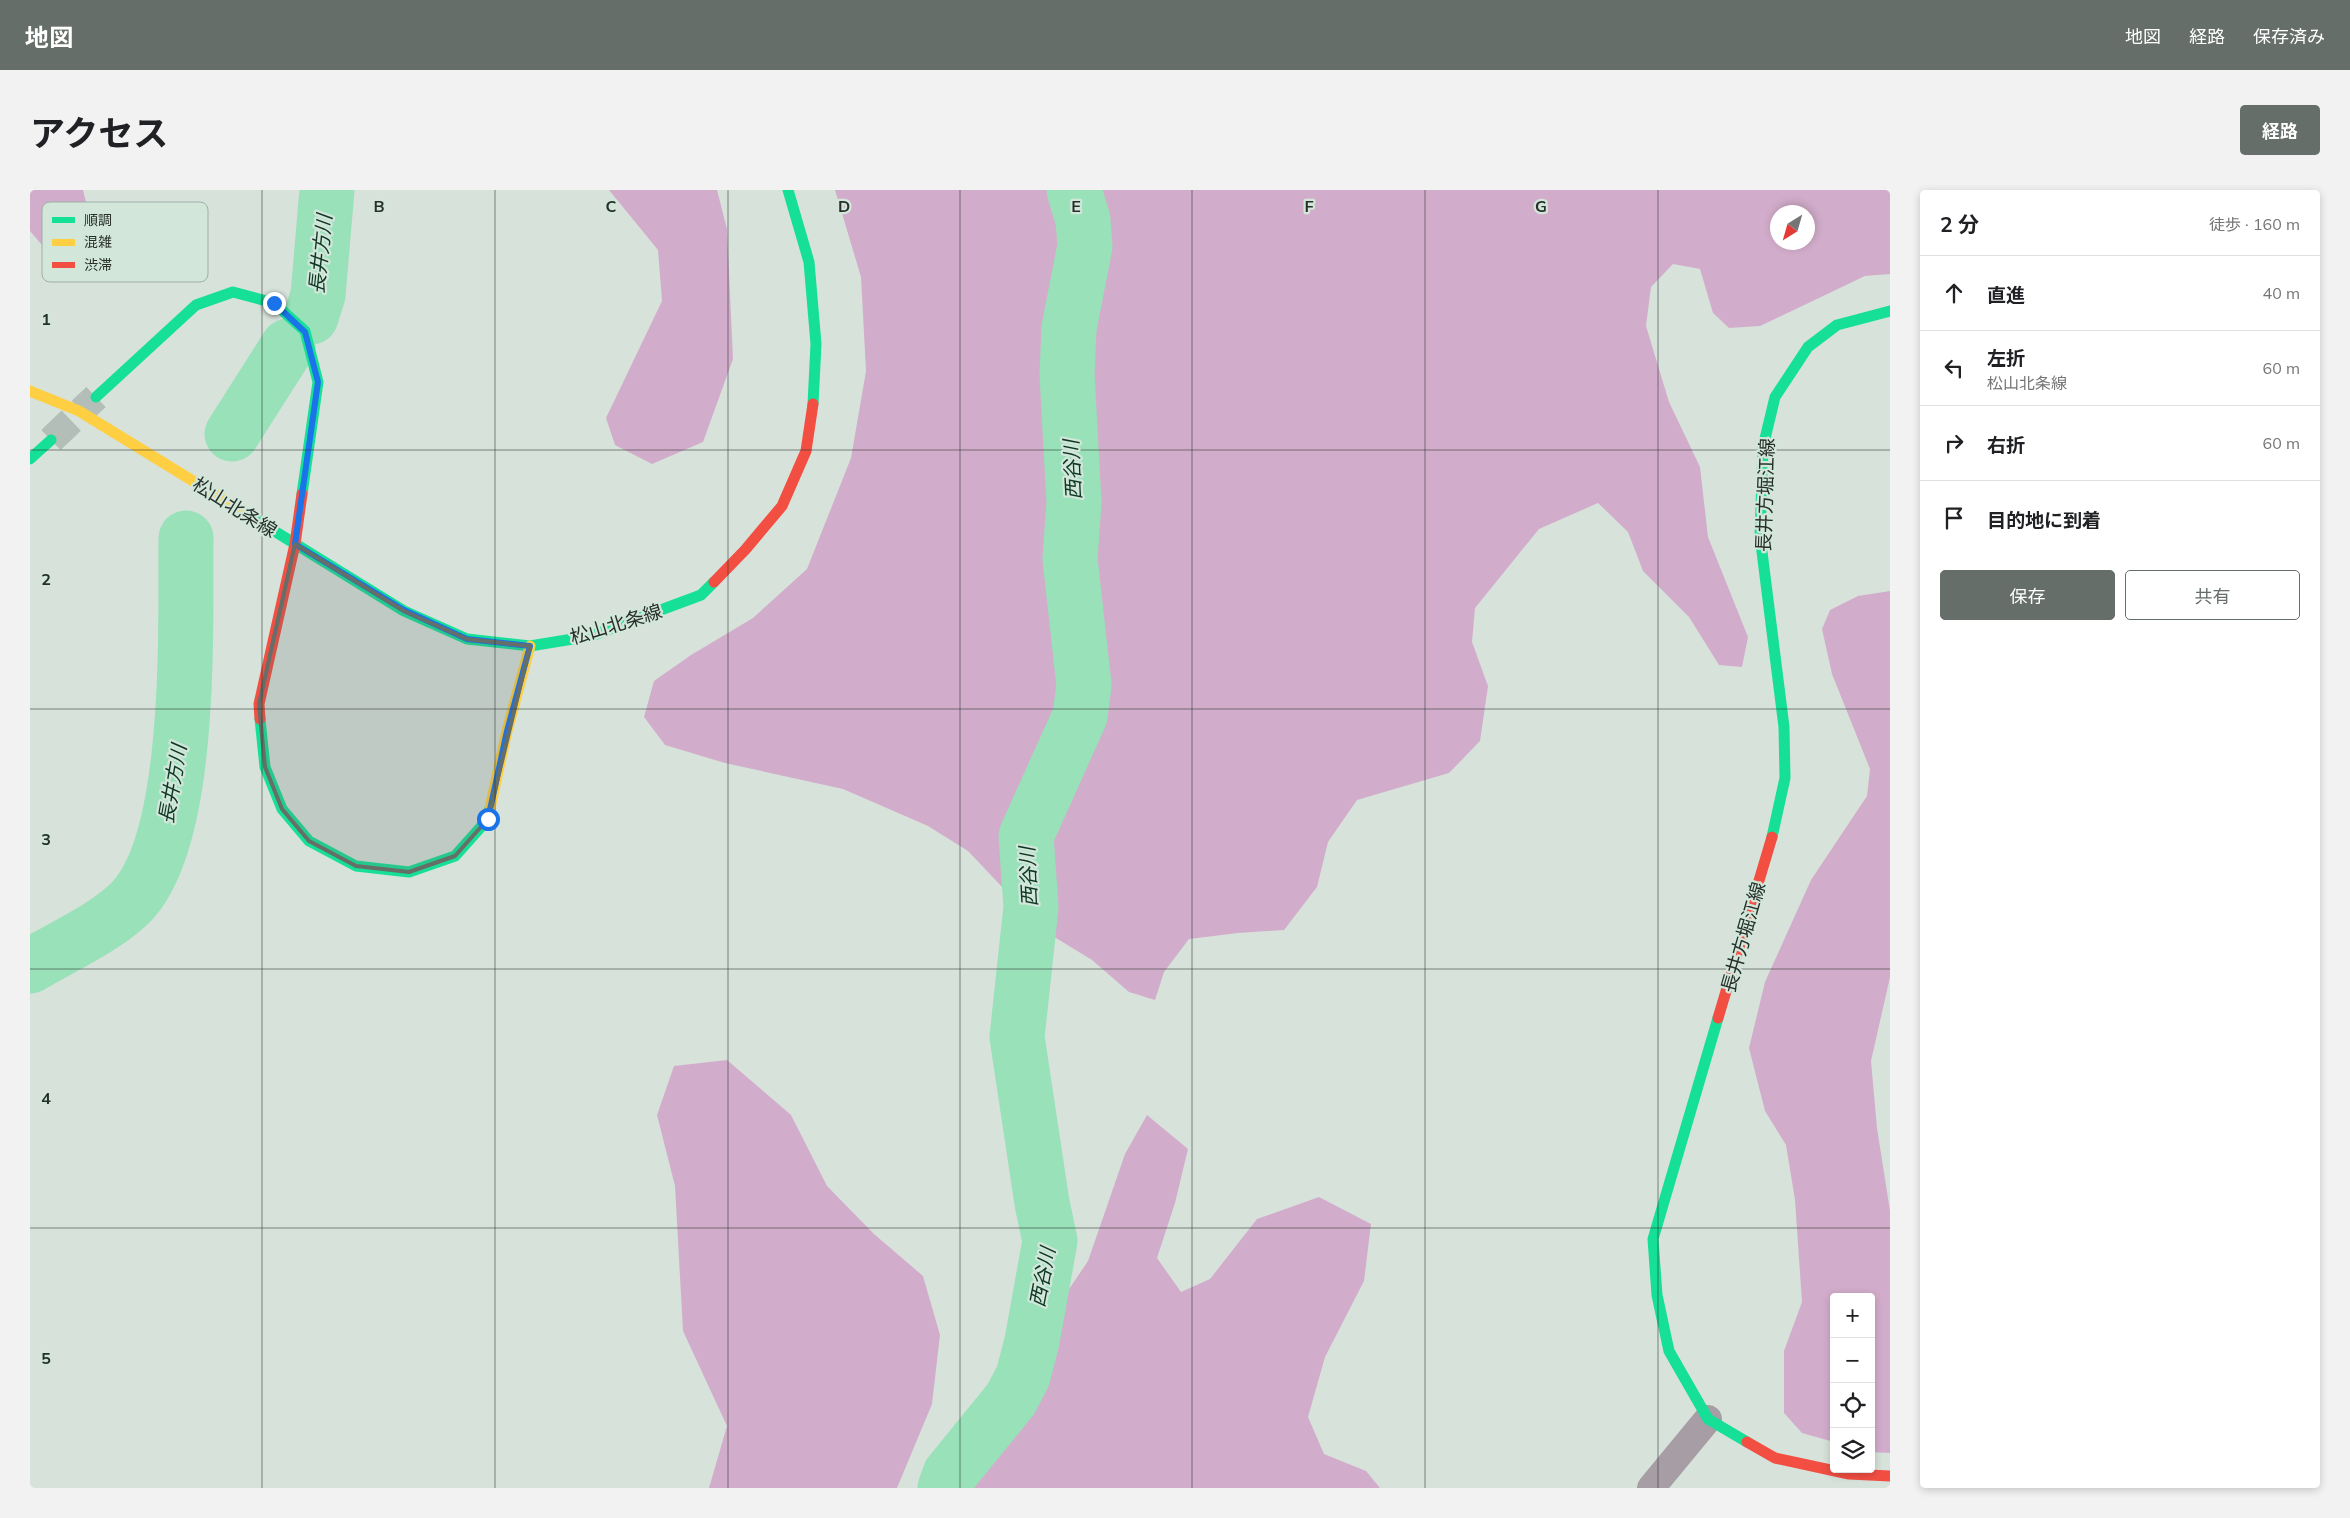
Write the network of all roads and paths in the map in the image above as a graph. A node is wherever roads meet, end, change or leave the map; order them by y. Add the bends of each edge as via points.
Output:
1 (788, 190) edge
2 (1890, 311) edge
3 (30, 391) edge
4 (96, 397) tunnel mouth
5 (51, 440) tunnel mouth
6 (30, 459) edge
7 (295, 544) junction
8 (530, 646) junction
9 (1708, 1419) junction
10 (1890, 1476) edge
11 (1651, 1488) edge

1 - 8 main road, 松山北条線 via 809,262 816,344 814,400 806,451 782,506 702,595 590,636
2 - 9 main road, 長井方堀江線 via 1837,325 1808,347 1775,397 1763,447 1760,536 1784,728 1785,778 1774,830 1653,1239 1657,1295 1669,1351
3 - 7 main road, 松山北条線 via 79,411
4 - 7 main road via 196,305 233,292 274,303 305,332 318,382
5 - 6 main road
7 - 8 main road, 松山北条線 via 404,610 467,639
7 - 8 main road via 259,704 264,767 282,809 309,841 356,866 409,872 446,860 455,856 488,819
9 - 10 main road, 長井方堀江線 via 1775,1458 1849,1474
9 - 11 street

